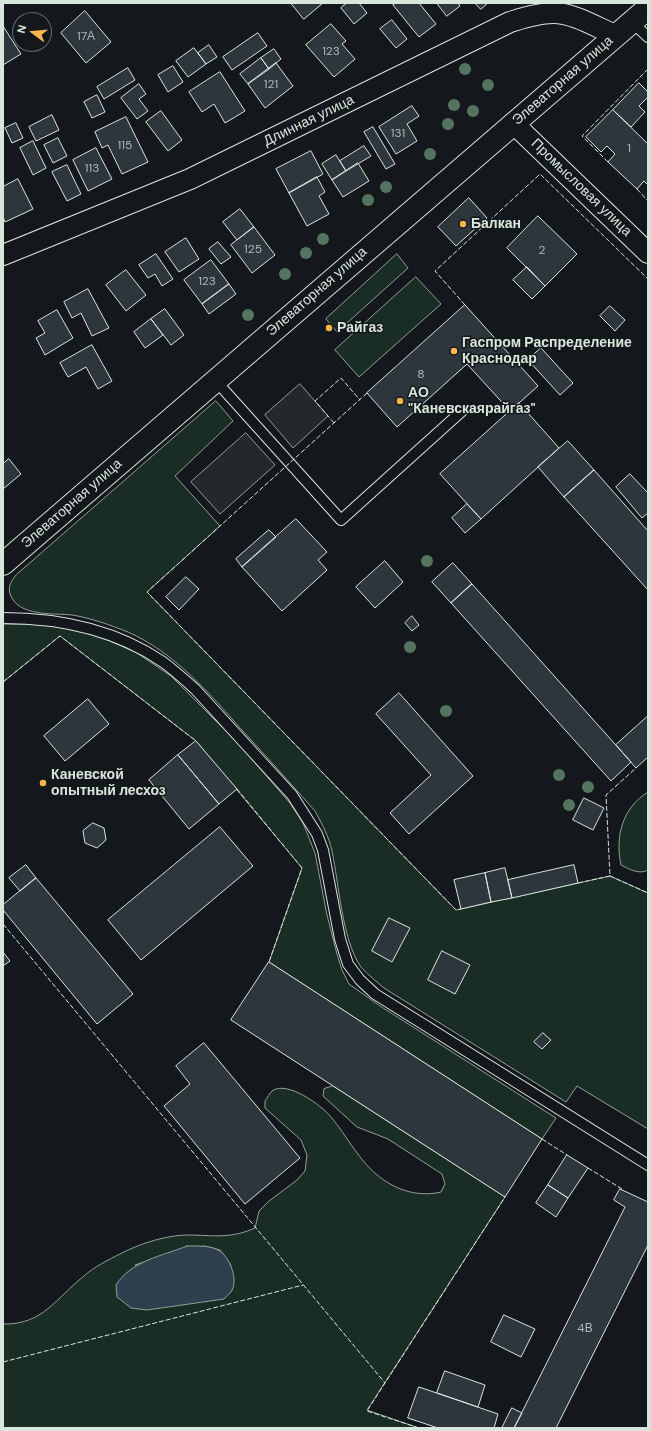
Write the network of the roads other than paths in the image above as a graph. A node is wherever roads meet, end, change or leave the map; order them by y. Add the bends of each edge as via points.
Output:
1 (640, 15) edge
2 (615, 35) junction
3 (648, 37) edge
4 (513, 123) junction
5 (648, 253) edge
6 (3, 255) edge
7 (215, 380) junction
8 (462, 411) dead end
9 (3, 564) edge
10 (3, 618) edge
11 (648, 1165) edge

1 - 2 street, Элеваторная улица
1 - 3 lane
2 - 4 street, Элеваторная улица
2 - 6 street, Длинная улица via 567,15 553,13 510,22 190,179
4 - 5 street, Промысловая улица
4 - 7 street, Элеваторная улица
7 - 8 lane via 341,520
7 - 9 street, Элеваторная улица
10 - 11 lane via 82,626 142,649 179,675 195,689 292,795 317,834 323,850 340,939 348,964 360,980 374,994

